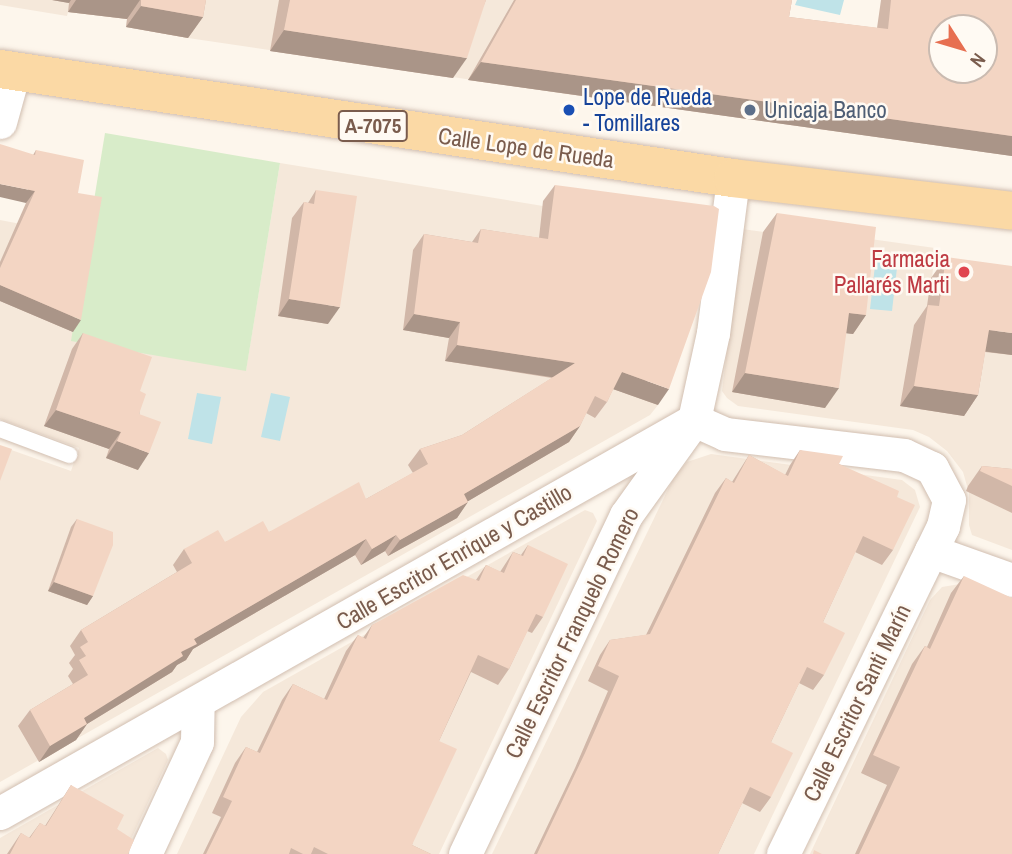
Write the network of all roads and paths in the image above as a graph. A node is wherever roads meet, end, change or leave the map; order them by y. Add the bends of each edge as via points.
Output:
1 (7, 70) edge
2 (0, 121) edge
3 (733, 178) junction
4 (1012, 211) edge
5 (694, 420) junction
6 (0, 429) edge
7 (69, 455) dead end
8 (931, 551) junction
9 (1012, 580) edge
10 (198, 703) junction
11 (0, 813) edge
12 (145, 854) edge
13 (465, 854) edge
14 (783, 854) edge

1 - 2 street
1 - 3 main road, Calle Lope de Rueda / A-7075
3 - 4 main road, Calle Lope de Rueda / A-7075
3 - 5 street via 713,333
5 - 8 street, Calle Escritor Santi Marín via 725,434 904,455 932,468 949,500
5 - 10 street, Calle Escritor Enrique y Castillo
5 - 13 street, Calle Escritor Franquelo Romero via 626,515
6 - 7 lane
8 - 9 street
8 - 14 street, Calle Escritor Santi Marín
10 - 11 street, Calle Escritor Enrique y Castillo
10 - 12 street via 197,742

